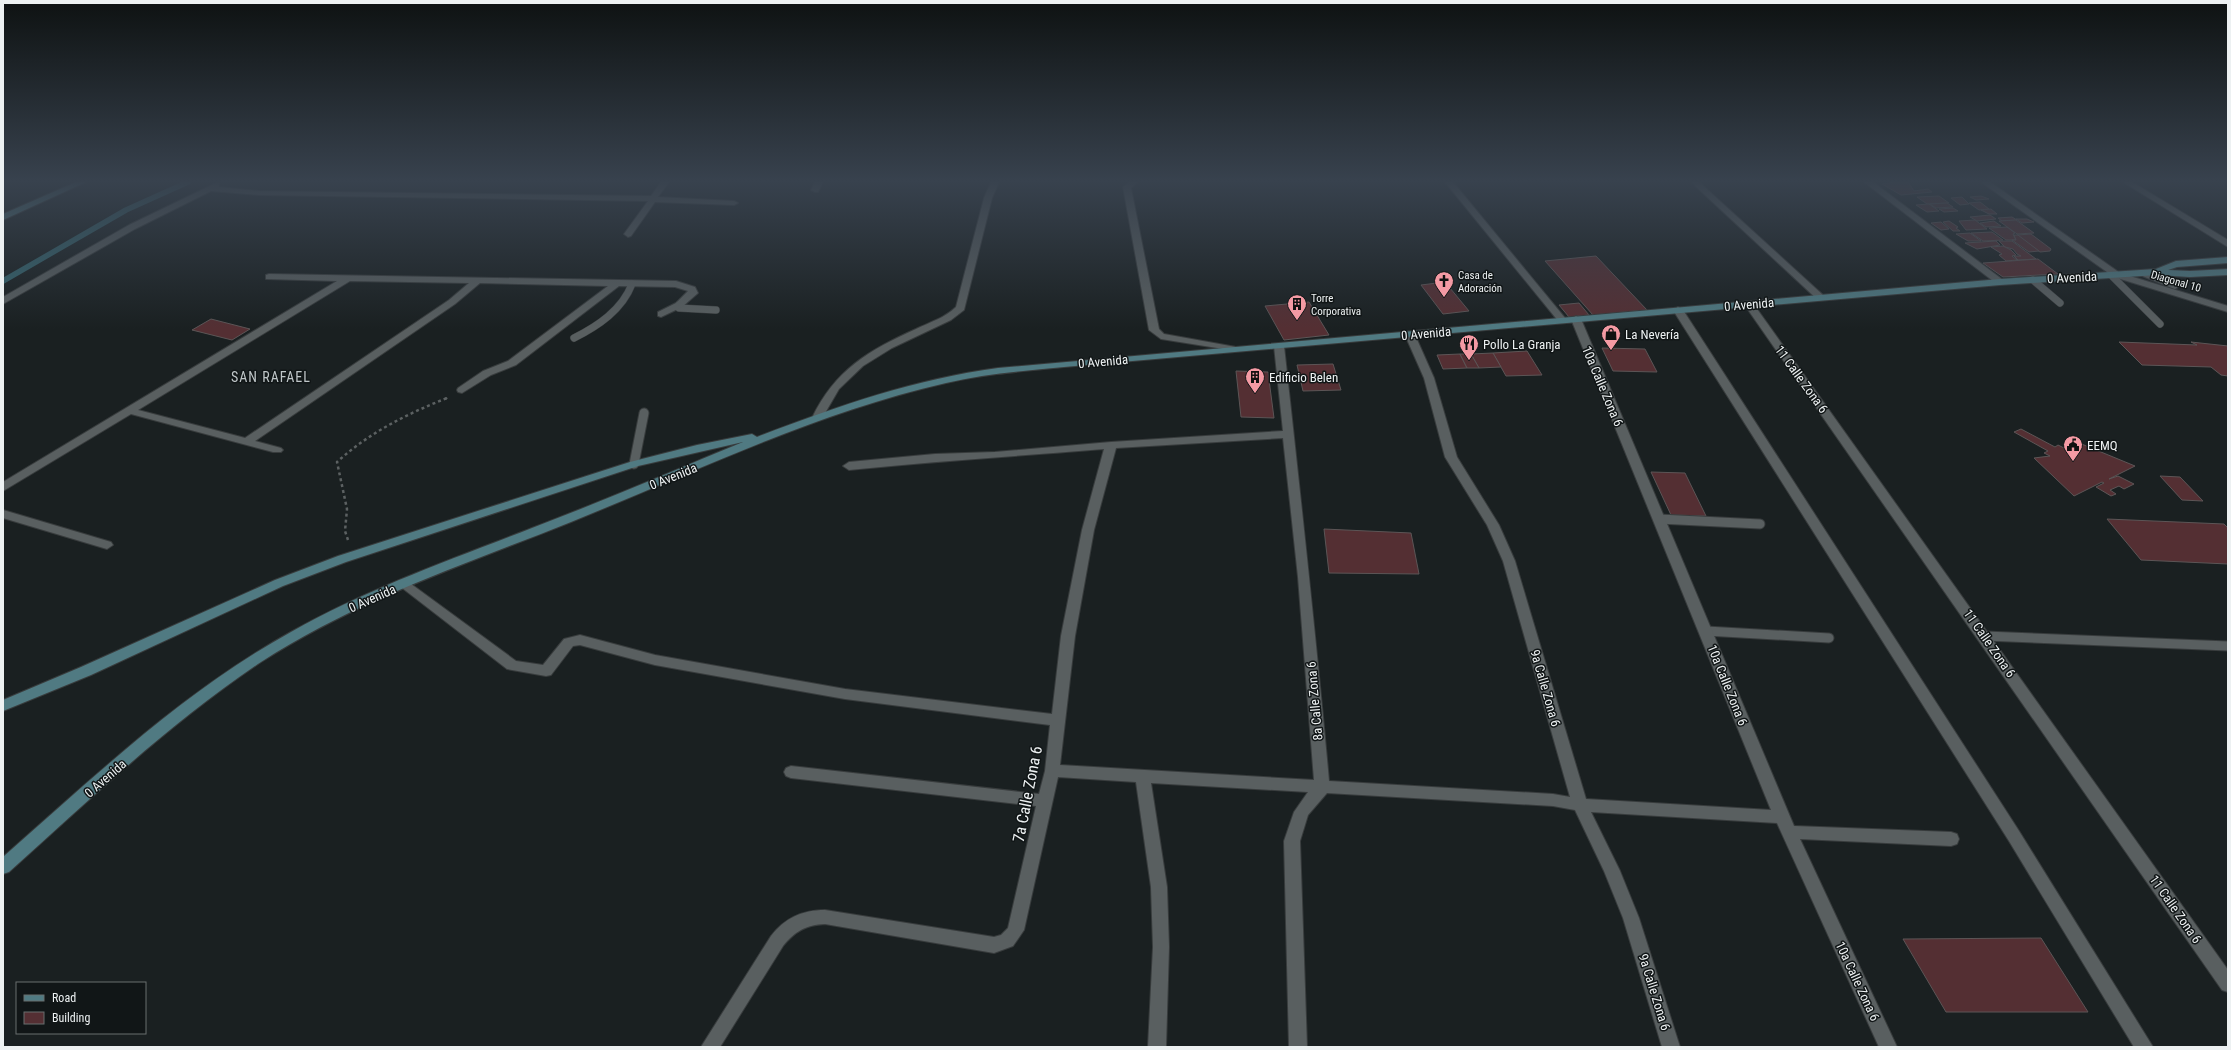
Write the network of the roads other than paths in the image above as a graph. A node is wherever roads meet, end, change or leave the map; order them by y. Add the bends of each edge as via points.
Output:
1 (125, 231) edge
2 (630, 231) edge
3 (980, 231) edge
4 (1135, 231) edge
5 (1492, 231) edge
6 (1748, 231) edge
7 (1933, 231) edge
8 (2053, 231) edge
9 (2207, 231) edge
10 (628, 234) dead end
11 (2228, 244) edge
12 (2228, 260) edge
13 (2157, 272) junction
14 (2228, 272) edge
15 (2143, 273) junction
16 (2114, 275) junction
17 (269, 277) dead end
18 (347, 279) junction
19 (2033, 280) junction
20 (477, 281) junction
21 (2000, 282) junction
22 (616, 284) junction
23 (632, 284) junction
24 (1821, 298) junction
25 (3, 301) edge
26 (2228, 301) edge
27 (2060, 303) dead end
28 (1749, 304) junction
29 (679, 305) junction
30 (2228, 309) edge
31 (716, 310) dead end
32 (1678, 310) junction
33 (661, 314) dead end
34 (1569, 320) junction
35 (2160, 324) dead end
36 (1410, 335) junction
37 (574, 338) dead end
38 (1279, 346) junction
39 (1232, 349) junction
40 (462, 390) road end
41 (130, 411) junction
42 (644, 413) dead end
43 (817, 418) junction
44 (798, 425) junction
45 (1289, 434) junction
46 (246, 442) junction
47 (1111, 445) junction
48 (277, 450) dead end
49 (634, 464) junction
50 (849, 466) dead end
51 (3, 488) edge
52 (3, 514) edge
53 (1659, 519) junction
54 (1760, 524) dead end
55 (107, 545) dead end
56 (404, 584) junction
57 (1706, 631) junction
58 (1985, 636) junction
59 (1829, 638) dead end
60 (2228, 646) edge
61 (3, 706) edge
62 (1058, 720) junction
63 (791, 772) dead end
64 (1052, 772) junction
65 (1143, 778) junction
66 (1322, 788) junction
67 (1044, 801) junction
68 (1580, 805) junction
69 (1782, 817) junction
70 (1789, 832) junction
71 (1951, 839) dead end
72 (3, 867) edge
73 (2228, 984) edge
74 (710, 1047) edge
75 (1158, 1047) edge
76 (1298, 1047) edge
77 (1671, 1047) edge
78 (1888, 1047) edge
79 (2144, 1047) edge

1 - 25 street
2 - 10 street
3 - 43 street via 961,308 944,320 894,343 846,373 832,389
4 - 39 street via 1156,334
5 - 34 street, 10a Calle Zona 6
6 - 24 street
7 - 21 street
8 - 16 street, Diagonal 10
9 - 11 street
12 - 13 street via 2176,264
13 - 14 street
13 - 15 street, 0 Avenida
15 - 16 street, 0 Avenida
15 - 26 street, Diagonal 10 via 2180,288
16 - 19 street, 0 Avenida
16 - 30 street, Diagonal 10
16 - 35 lane
17 - 18 street
18 - 20 street
18 - 41 street
19 - 21 street, 0 Avenida
19 - 27 lane
20 - 22 street
20 - 46 street via 452,302
21 - 24 street, 0 Avenida
22 - 23 street
22 - 40 street via 512,364 487,374
23 - 29 street via 689,286 692,293
23 - 37 lane via 624,302
24 - 28 street, 0 Avenida
28 - 32 street, 0 Avenida
28 - 58 street, 11 Calle Zona 6
29 - 31 lane via 682,309
29 - 33 street
32 - 34 street, 0 Avenida
32 - 79 street via 2014,836
34 - 36 street, 0 Avenida
34 - 53 street, 10a Calle Zona 6
36 - 38 street, 0 Avenida
36 - 68 street, 9a Calle Zona 6 via 1429,378 1451,457 1493,525 1509,561
38 - 39 street, 0 Avenida
38 - 45 street, 8a Calle Zona 6
39 - 43 street, 0 Avenida via 962,377 890,394
41 - 46 street
41 - 51 street
42 - 49 lane
43 - 44 street, 0 Avenida
44 - 49 street, 0 Avenida
44 - 56 street, 0 Avenida
45 - 47 street
45 - 66 street, 8a Calle Zona 6
46 - 48 street
47 - 50 street via 995,455 935,457
47 - 62 street, 7a Calle Zona 6 via 1088,530 1069,628
49 - 61 street, 0 Avenida via 308,571
52 - 55 street
53 - 54 lane
53 - 57 street, 10a Calle Zona 6
56 - 62 street via 512,665 520,668 546,671 574,639 655,660 845,694
56 - 72 street, 0 Avenida via 301,632 238,671 165,727
57 - 59 lane
57 - 69 street, 10a Calle Zona 6
58 - 60 lane
58 - 73 street, 11 Calle Zona 6
62 - 64 street, 7a Calle Zona 6
63 - 67 street
64 - 65 street
64 - 67 street, 7a Calle Zona 6
65 - 66 street
65 - 75 street via 1159,887 1161,948
66 - 68 street via 1553,800
66 - 76 street via 1306,802 1297,820 1292,841
67 - 74 street, 7a Calle Zona 6 via 1016,930 1007,941 994,945 825,918 801,920 784,931
68 - 69 street
68 - 77 street, 9a Calle Zona 6 via 1612,871 1631,918
69 - 70 street, 10a Calle Zona 6
70 - 71 street
70 - 78 street, 10a Calle Zona 6

